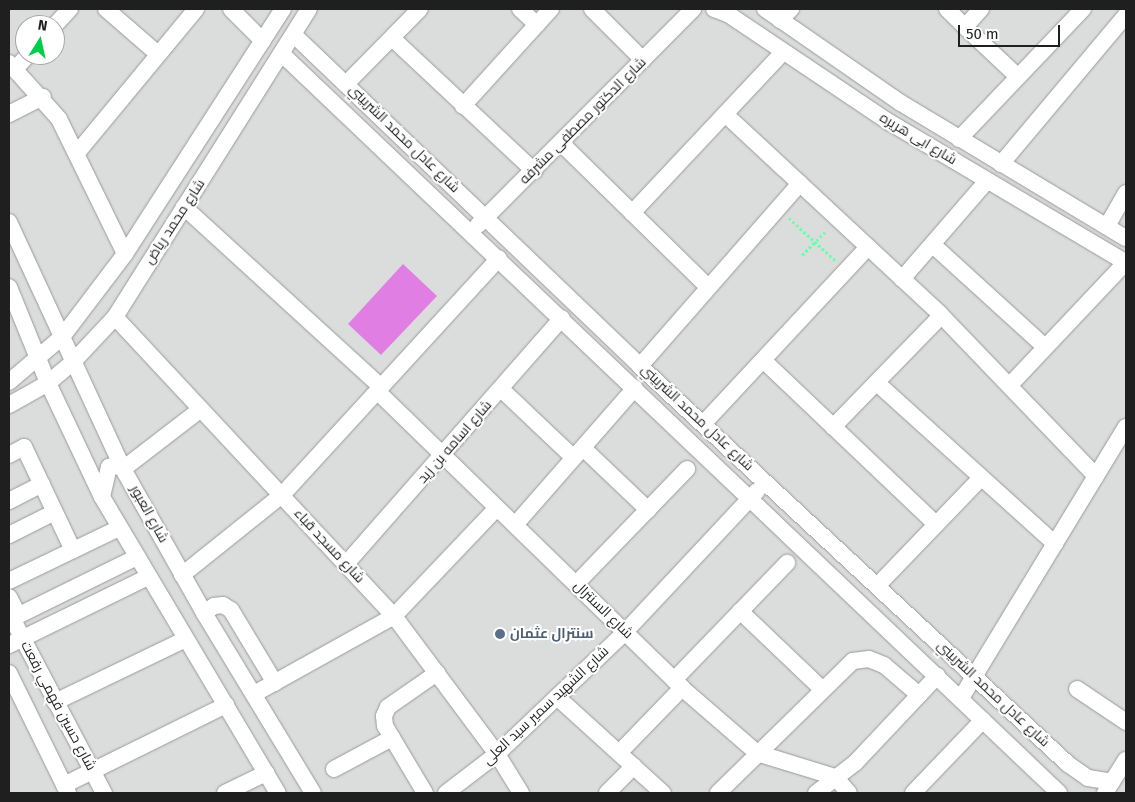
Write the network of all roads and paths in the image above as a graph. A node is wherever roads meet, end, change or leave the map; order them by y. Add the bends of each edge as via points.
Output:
1 (106, 9) edge
2 (196, 9) edge
3 (231, 9) edge
4 (309, 9) edge
5 (420, 9) edge
6 (520, 9) edge
7 (551, 9) edge
8 (592, 9) edge
9 (693, 9) edge
10 (714, 9) edge
11 (765, 9) edge
12 (946, 9) edge
13 (981, 9) edge
14 (1083, 9) edge
15 (277, 11) edge
16 (785, 14) edge
17 (1126, 15) edge
18 (537, 25) junction
19 (965, 26) junction
20 (294, 34) junction
21 (392, 38) junction
22 (263, 41) junction
23 (782, 53) junction
24 (158, 54) junction
25 (282, 55) junction
26 (643, 60) junction
27 (12, 66) edge
28 (1018, 76) junction
29 (346, 84) junction
30 (42, 97) junction
31 (463, 106) junction
32 (9, 114) edge
33 (726, 114) junction
34 (959, 139) junction
35 (562, 144) junction
36 (77, 153) junction
37 (1008, 168) junction
38 (534, 171) junction
39 (800, 184) junction
40 (994, 185) junction
41 (1126, 193) edge
42 (184, 207) junction
43 (778, 208) junction
44 (632, 213) junction
45 (486, 218) junction
46 (838, 219) junction
47 (9, 222) edge
48 (1107, 226) junction
49 (471, 232) junction
50 (1126, 238) edge
51 (815, 242) junction
52 (933, 244) junction
53 (868, 247) junction
54 (125, 254) junction
55 (802, 255) dead end
56 (499, 258) junction
57 (1126, 262) edge
58 (846, 271) junction
59 (902, 279) junction
60 (9, 287) edge
61 (708, 287) junction
62 (941, 316) junction
63 (114, 317) junction
64 (562, 318) junction
65 (62, 337) junction
66 (1046, 347) junction
67 (39, 358) junction
68 (763, 360) junction
69 (72, 363) junction
70 (640, 366) junction
71 (9, 382) edge
72 (48, 383) junction
73 (877, 383) junction
74 (1011, 384) junction
75 (635, 388) junction
76 (379, 389) junction
77 (501, 389) junction
78 (9, 405) edge
79 (201, 409) junction
80 (703, 424) junction
81 (834, 427) junction
82 (1126, 427) edge
83 (578, 453) junction
84 (9, 455) edge
85 (443, 456) junction
86 (123, 469) junction
87 (687, 469) dead end
88 (1096, 476) junction
89 (981, 478) junction
90 (765, 482) junction
91 (42, 484) junction
92 (282, 496) junction
93 (102, 497) junction
94 (750, 498) junction
95 (9, 500) edge
96 (497, 508) junction
97 (648, 510) junction
98 (55, 512) junction
99 (936, 524) junction
100 (515, 526) junction
101 (119, 528) junction
102 (9, 535) edge
103 (1055, 544) junction
104 (73, 550) junction
105 (137, 558) junction
106 (787, 563) dead end
107 (346, 564) junction
108 (182, 574) junction
109 (148, 577) junction
110 (9, 581) edge
111 (576, 584) junction
112 (877, 586) junction
113 (9, 597) edge
114 (740, 611) junction
115 (204, 613) junction
116 (394, 616) junction
117 (13, 618) edge
118 (625, 632) junction
119 (186, 639) junction
120 (16, 642) edge
121 (437, 673) junction
122 (9, 674) edge
123 (937, 676) junction
124 (975, 677) junction
125 (275, 682) junction
126 (678, 684) junction
127 (822, 689) junction
128 (1077, 689) dead end
129 (254, 694) junction
130 (919, 695) junction
131 (557, 697) junction
132 (961, 698) junction
133 (55, 702) junction
134 (226, 705) junction
135 (983, 720) junction
136 (1126, 722) edge
137 (392, 738) junction
138 (619, 753) junction
139 (757, 753) junction
140 (497, 754) junction
141 (1126, 760) edge
142 (634, 766) junction
143 (334, 769) dead end
144 (94, 771) junction
145 (266, 773) junction
146 (835, 777) junction
147 (1109, 788) edge
148 (66, 789) edge
149 (104, 793) edge
150 (225, 793) edge
151 (278, 793) edge
152 (313, 793) edge
153 (425, 793) edge
154 (446, 793) edge
155 (520, 793) edge
156 (607, 793) edge
157 (664, 793) edge
158 (718, 793) edge
159 (816, 793) edge
160 (849, 793) edge
161 (912, 793) edge
162 (1059, 793) edge

1 - 24 street
2 - 24 street
3 - 22 street
4 - 20 street, شارع محمد رياض
5 - 21 street
6 - 18 street
7 - 18 street
8 - 26 street
9 - 26 street, شارع الدكتور مصطفى مشرفه
10 - 23 street, شارع ابى هريره via 728,14
11 - 16 street, شارع ابى هريره
12 - 19 street
13 - 19 street
14 - 28 street
15 - 22 street, شارع محمد رياض
16 - 34 street, شارع ابى هريره via 846,67
17 - 37 street
18 - 31 street
19 - 28 street
20 - 25 street, شارع محمد رياض
20 - 29 street, شارع عادل محمد الشربيني
21 - 29 street
21 - 31 street
22 - 54 street, شارع محمد رياض
23 - 33 street
23 - 40 street, شارع ابى هريره
24 - 36 street
25 - 42 street, شارع محمد رياض
25 - 49 street, شارع عادل محمد الشربيني
26 - 35 street, شارع الدكتور مصطفى مشرفه
27 - 30 street
28 - 34 street
29 - 45 street, شارع عادل محمد الشربيني
30 - 32 street
30 - 36 street via 59,119
31 - 38 street
33 - 39 street
33 - 44 street
34 - 37 street, شارع ابى هريره
35 - 38 street, شارع الدكتور مصطفى مشرفه
35 - 44 street
36 - 54 street
37 - 40 street
37 - 48 street, شارع ابى هريره
38 - 45 street, شارع الدكتور مصطفى مشرفه
39 - 43 street
39 - 46 street
40 - 52 street
40 - 57 street, شارع ابى هريره
41 - 48 street
42 - 63 street, شارع محمد رياض
42 - 76 street, شارع السنترال
43 - 51 path
43 - 61 street
44 - 61 street
45 - 49 street, شارع الدكتور مصطفى مشرفه
45 - 70 street, شارع عادل محمد الشربيني
46 - 51 path
46 - 53 street
47 - 65 street, شارع العبور
48 - 50 street, شارع ابى هريره
49 - 56 street, شارع عادل محمد الشربيني
51 - 55 path
51 - 58 path
52 - 59 street
52 - 66 street
53 - 58 street
53 - 59 street
54 - 65 street, شارع محمد رياض
56 - 64 street, شارع عادل محمد الشربيني
56 - 76 street
57 - 66 street
58 - 68 street
59 - 62 street
60 - 67 street
61 - 70 street
62 - 73 street
62 - 74 street
63 - 69 street, شارع محمد رياض
63 - 79 street, شارع مسجد قباء
64 - 75 street, شارع عادل محمد الشربيني
64 - 77 street, شارع اسامه بن زيد
65 - 67 street, شارع محمد رياض
65 - 69 street, شارع العبور
66 - 74 street
67 - 71 street, شارع محمد رياض
67 - 72 street
68 - 80 street
68 - 81 street
69 - 72 street, شارع محمد رياض
69 - 86 street, شارع العبور
70 - 80 street, شارع عادل محمد الشربيني
72 - 78 street, شارع محمد رياض
72 - 93 street
73 - 81 street
73 - 89 street
74 - 88 street
75 - 83 street
75 - 94 street, شارع عادل محمد الشربيني
76 - 85 street, شارع السنترال
76 - 92 street
77 - 83 street
77 - 85 street, شارع اسامه بن زيد
79 - 86 street
79 - 92 street, شارع مسجد قباء
80 - 90 street, شارع عادل محمد الشربيني
81 - 99 street
82 - 88 street
83 - 97 street
83 - 100 street
84 - 91 street via 24,447
85 - 96 street, شارع السنترال
85 - 107 street, شارع اسامه بن زيد
86 - 93 street via 116,465 109,467
86 - 108 street, شارع العبور
87 - 97 street
88 - 103 street
89 - 99 street
89 - 103 street
90 - 94 street, شارع الشهيد سمير سيد العلى
90 - 112 street, شارع عادل محمد الشربيني
91 - 95 street
91 - 98 street
92 - 107 street, شارع مسجد قباء
92 - 108 street
93 - 101 street
94 - 118 street, شارع الشهيد سمير سيد العلى
94 - 123 street, شارع عادل محمد الشربيني
96 - 100 street, شارع السنترال
96 - 116 street
97 - 111 street
98 - 102 street
98 - 104 street
99 - 112 street
100 - 111 street, شارع السنترال
101 - 104 street
101 - 105 street
103 - 124 street
104 - 110 street
105 - 109 street
105 - 117 street
106 - 114 street
107 - 116 street, شارع مسجد قباء
108 - 115 street, شارع العبور
109 - 119 street
109 - 120 street
111 - 118 street, شارع السنترال
112 - 124 street, شارع عادل محمد الشربيني
113 - 117 street, شارع حسين فهمي رفعت
114 - 126 street
114 - 127 street
115 - 125 street via 214,606 223,605 231,610
115 - 129 street, شارع العبور
116 - 121 street, شارع مسجد قباء
116 - 125 street
117 - 120 street, شارع حسين فهمي رفعت
118 - 126 street, شارع السنترال
118 - 131 street, شارع الشهيد سمير سيد العلى
119 - 133 street
119 - 134 street
120 - 133 street, شارع حسين فهمي رفعت
121 - 137 street via 388,707 385,726
121 - 140 street, شارع مسجد قباء
122 - 148 street, شارع حسين فهمي رفعت
123 - 130 street
123 - 132 street, شارع عادل محمد الشربيني
124 - 132 street
124 - 147 street, شارع عادل محمد الشربيني via 1077,772
125 - 129 street
126 - 138 street
126 - 139 street, شارع السنترال
127 - 130 street via 853,661 869,659 884,665
127 - 139 street
128 - 136 street
129 - 152 street, شارع العبور
130 - 146 street via 855,762
131 - 138 street
131 - 140 street, شارع الشهيد سمير سيد العلى
132 - 135 street, شارع عادل محمد الشربيني
133 - 144 street, شارع حسين فهمي رفعت
134 - 144 street
134 - 145 street
135 - 161 street
135 - 162 street, شارع عادل محمد الشربيني
137 - 143 street
137 - 153 street
138 - 142 street
139 - 146 street, شارع السنترال
139 - 158 street
140 - 154 street, شارع الشهيد سمير سيد العلى
140 - 155 street, شارع مسجد قباء
141 - 147 street
142 - 156 street
142 - 157 street
144 - 148 street
144 - 149 street, شارع حسين فهمي رفعت
145 - 150 street
145 - 151 street
146 - 159 street
146 - 160 street

